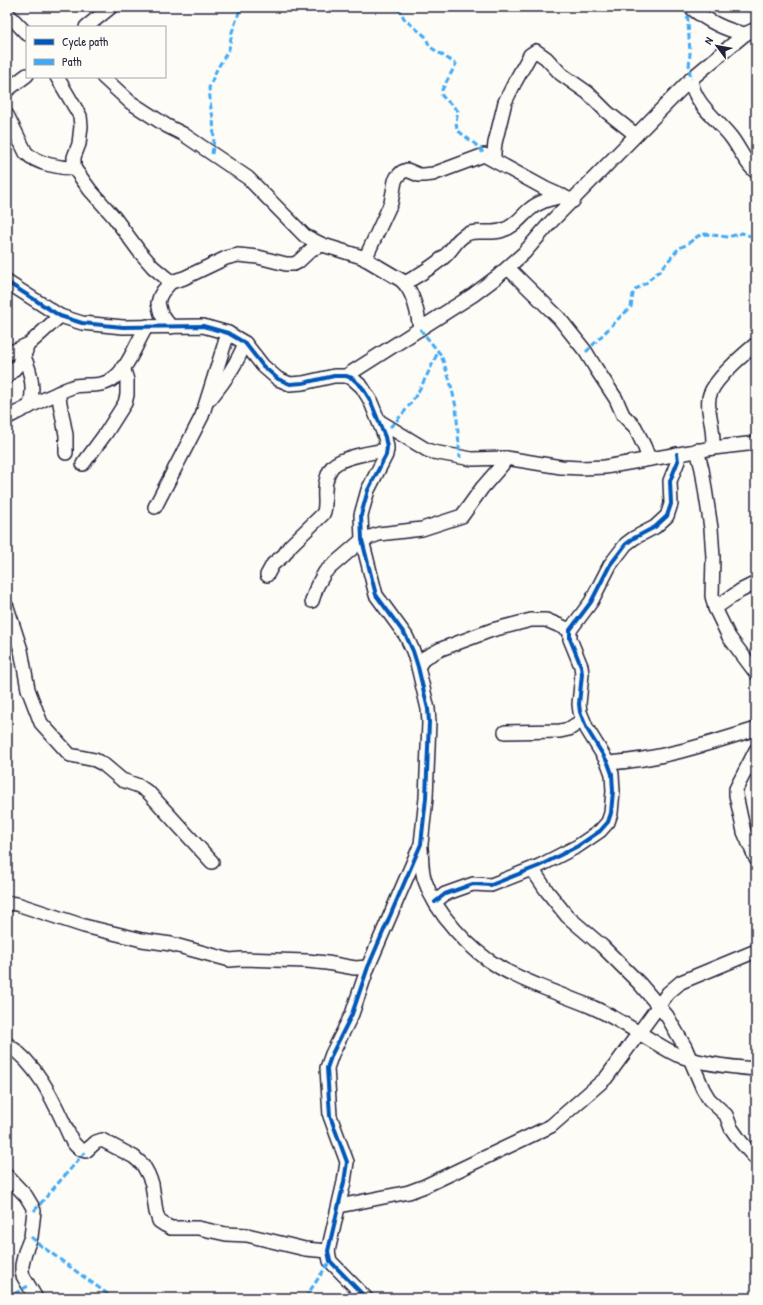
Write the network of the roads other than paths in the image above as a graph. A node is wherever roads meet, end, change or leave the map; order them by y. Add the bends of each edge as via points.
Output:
1 (690, 7) edge
2 (105, 9) edge
3 (7, 13) edge
4 (87, 26) edge
5 (750, 32) edge
6 (26, 33) edge
7 (26, 77) edge
8 (58, 78) edge
9 (104, 78) edge
10 (691, 79) junction
11 (7, 90) edge
12 (7, 115) edge
13 (636, 135) junction
14 (494, 160) junction
15 (74, 168) junction
16 (756, 172) edge
17 (568, 198) junction
18 (323, 245) junction
19 (366, 259) junction
20 (508, 268) junction
21 (7, 282) edge
22 (171, 282) junction
23 (405, 283) junction
24 (60, 316) junction
25 (147, 326) junction
26 (171, 327) junction
27 (420, 329) junction
28 (228, 333) junction
29 (245, 343) junction
30 (29, 344) junction
31 (756, 344) edge
32 (7, 354) edge
33 (24, 356) junction
34 (123, 367) junction
35 (7, 376) edge
36 (346, 376) junction
37 (58, 393) junction
38 (207, 402) junction
39 (29, 407) junction
40 (10, 416) dead end
41 (379, 421) junction
42 (756, 442) edge
43 (713, 448) junction
44 (387, 450) junction
45 (697, 450) junction
46 (66, 453) dead end
47 (677, 454) junction
48 (506, 458) junction
49 (649, 459) junction
50 (83, 464) dead end
51 (155, 507) dead end
52 (362, 540) junction
53 (267, 575) dead end
54 (756, 583) edge
55 (312, 601) dead end
56 (7, 607) edge
57 (715, 608) junction
58 (570, 630) junction
59 (418, 667) junction
60 (756, 673) edge
61 (583, 720) junction
62 (756, 729) edge
63 (505, 732) dead end
64 (756, 750) edge
65 (608, 763) junction
66 (421, 844) junction
67 (756, 859) edge
68 (212, 862) dead end
69 (532, 869) junction
70 (435, 902) junction
71 (7, 903) edge
72 (756, 951) edge
73 (368, 967) junction
74 (659, 1006) junction
75 (639, 1033) junction
76 (7, 1044) edge
77 (689, 1059) junction
78 (756, 1069) edge
79 (756, 1159) edge
80 (7, 1176) edge
81 (340, 1206) junction
82 (328, 1251) junction
83 (36, 1298) edge
84 (366, 1298) edge

1 - 5 street via 704,18 734,32
2 - 4 street
3 - 6 street
5 - 10 street
7 - 11 street
8 - 15 street via 81,121 80,144 73,161
9 - 18 street via 130,102 248,178 305,236
10 - 13 street
10 - 16 street via 694,92 730,135
12 - 15 street via 26,153 36,160 61,168
13 - 14 street via 536,51 530,54 505,102 495,143
13 - 17 street
14 - 17 street via 546,189
14 - 19 street via 484,155 433,174 419,175 407,170 402,172 394,181 391,203
15 - 22 street via 139,251
17 - 20 street
17 - 23 street via 541,202 504,230 468,233 428,270
18 - 19 street
18 - 22 street via 312,249 294,264 238,255
19 - 23 street
20 - 27 street via 473,295
20 - 49 street via 559,318 586,352 616,399 623,415 635,427
21 - 24 street
22 - 26 street via 163,291 158,303 161,314
23 - 27 street via 415,306
24 - 25 street via 100,326
24 - 30 street
25 - 26 street
25 - 34 street
26 - 28 street via 203,326
27 - 36 street
28 - 29 street
28 - 38 street
29 - 36 street via 268,371 285,383 303,383
29 - 38 street via 228,376
30 - 32 street
30 - 33 street
31 - 43 street via 712,388 708,413
33 - 35 street
33 - 39 street via 31,374
34 - 37 street via 109,382 75,386
34 - 50 street via 127,395 125,403
36 - 41 street via 362,387
37 - 39 street
37 - 46 street via 66,436
38 - 51 street
39 - 40 street
41 - 44 street
41 - 48 street via 433,452 472,459
42 - 43 street
43 - 45 street
44 - 52 street via 364,500 361,515
44 - 53 street via 352,457 332,466 325,486 323,514 273,564
45 - 47 street
45 - 57 street via 712,535 712,585
47 - 49 street
47 - 58 street via 678,461 670,481 671,504 667,516 655,527 626,544 610,565 597,593
48 - 49 street via 561,468 605,466
48 - 52 street via 462,516 422,529 379,534
52 - 55 street via 325,572
52 - 59 street via 376,595 406,636
54 - 57 street
56 - 68 street via 21,650 28,689 41,723 70,755 95,760 122,780 149,793
57 - 60 street via 729,637
58 - 59 street via 546,620 532,620 492,630 441,649 424,658
58 - 61 street via 570,639 582,674 579,704
59 - 66 street via 428,709 429,733
61 - 63 street via 560,731
61 - 65 street
62 - 65 street via 688,750 628,762
64 - 67 street via 736,789 744,832
65 - 69 street via 612,774 613,791 608,822 578,846
66 - 70 street via 425,881
66 - 73 street
69 - 70 street via 491,885 473,884 445,894
69 - 74 street via 567,916 602,946
70 - 75 street via 476,951 500,967 593,1007
71 - 73 street via 97,930 171,944 230,960 307,961 355,968
72 - 74 street via 681,982 668,993
73 - 81 street via 352,1014 327,1068 330,1116 347,1162
74 - 75 street
74 - 77 street via 685,1046
75 - 77 street
75 - 81 street via 606,1078 545,1130 409,1192
76 - 82 street via 39,1076 77,1147 86,1150 102,1140 134,1157 142,1165 152,1184 159,1220 165,1225 171,1228 198,1228 247,1235 305,1249
77 - 78 street
77 - 79 street via 709,1099 726,1115 731,1128
80 - 83 street via 26,1196 34,1211 31,1237 22,1271
81 - 82 street
82 - 84 street via 330,1262

